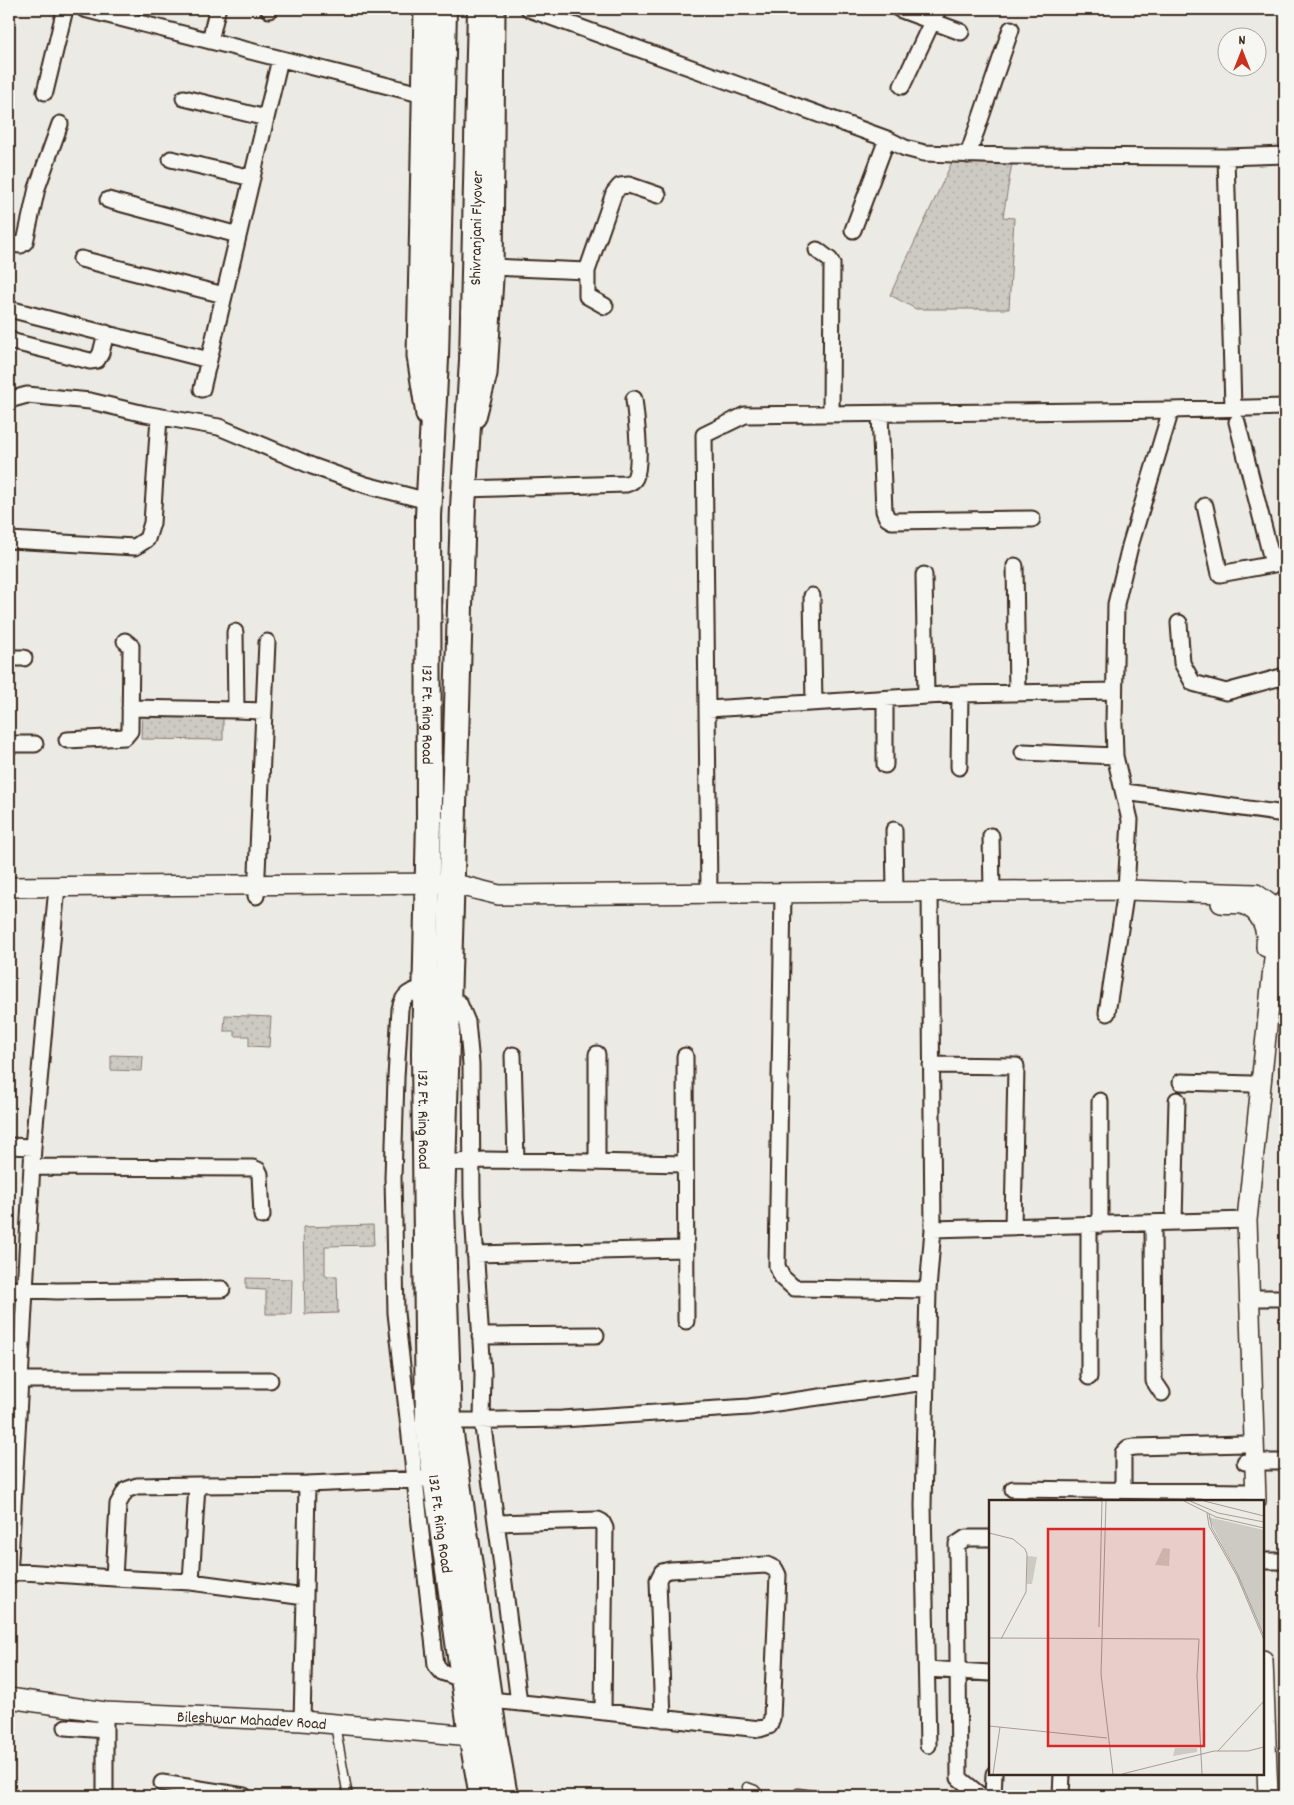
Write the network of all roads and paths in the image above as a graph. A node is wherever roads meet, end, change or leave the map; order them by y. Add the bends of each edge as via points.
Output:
1 (65, 9) edge
2 (84, 9) edge
3 (425, 9) edge
4 (444, 9) edge
5 (480, 9) edge
6 (494, 9) edge
7 (529, 9) edge
8 (899, 9) edge
9 (217, 10) dead end
10 (935, 15) edge
11 (1011, 29) dead end
12 (961, 32) dead end
13 (210, 41) junction
14 (280, 59) junction
15 (902, 86) dead end
16 (45, 92) dead end
17 (424, 95) junction
18 (184, 98) dead end
19 (266, 118) junction
20 (60, 124) dead end
21 (888, 139) junction
22 (968, 154) junction
23 (1285, 155) edge
24 (1226, 157) junction
25 (171, 159) dead end
26 (252, 178) junction
27 (658, 194) dead end
28 (108, 200) dead end
29 (853, 230) dead end
30 (238, 235) junction
31 (9, 244) edge
32 (817, 250) dead end
33 (81, 259) dead end
34 (492, 267) junction
35 (587, 272) junction
36 (224, 295) junction
37 (605, 306) dead end
38 (10, 313) edge
39 (106, 334) junction
40 (9, 338) edge
41 (209, 360) junction
42 (202, 389) dead end
43 (634, 399) dead end
44 (9, 400) edge
45 (1285, 407) edge
46 (1171, 410) junction
47 (830, 414) junction
48 (880, 414) junction
49 (1234, 415) junction
50 (159, 417) junction
51 (431, 440) junction
52 (466, 447) junction
53 (464, 489) junction
54 (428, 501) junction
55 (1205, 506) dead end
56 (1032, 518) dead end
57 (9, 540) edge
58 (1279, 563) edge
59 (1015, 566) dead end
60 (924, 575) dead end
61 (812, 596) dead end
62 (1179, 622) dead end
63 (235, 632) dead end
64 (125, 640) dead end
65 (267, 642) dead end
66 (9, 658) edge
67 (24, 658) dead end
68 (1285, 676) edge
69 (1114, 691) junction
70 (1018, 693) junction
71 (960, 694) junction
72 (926, 696) junction
73 (885, 699) junction
74 (814, 703) junction
75 (130, 708) junction
76 (708, 709) junction
77 (236, 710) junction
78 (264, 711) junction
79 (67, 740) dead end
80 (9, 744) edge
81 (35, 744) dead end
82 (1023, 752) dead end
83 (1115, 756) junction
84 (885, 765) dead end
85 (959, 767) dead end
86 (1125, 792) junction
87 (1285, 815) edge
88 (894, 830) dead end
89 (991, 836) dead end
90 (9, 887) edge
91 (427, 889) junction
92 (450, 890) junction
93 (256, 891) junction
94 (992, 891) junction
95 (57, 892) junction
96 (895, 892) junction
97 (709, 894) junction
98 (1125, 896) junction
99 (9, 898) edge
100 (930, 898) junction
101 (783, 899) junction
102 (1279, 904) edge
103 (425, 988) junction
104 (448, 995) junction
105 (1107, 1013) dead end
106 (597, 1054) dead end
107 (513, 1055) dead end
108 (685, 1056) dead end
109 (931, 1066) junction
110 (1180, 1082) dead end
111 (1252, 1084) junction
112 (1176, 1100) dead end
113 (1100, 1101) dead end
114 (9, 1146) edge
115 (32, 1147) junction
116 (472, 1161) junction
117 (516, 1161) junction
118 (597, 1162) junction
119 (443, 1163) junction
120 (685, 1164) junction
121 (32, 1167) junction
122 (262, 1216) dead end
123 (1242, 1220) junction
124 (1174, 1222) junction
125 (1153, 1223) junction
126 (1095, 1225) junction
127 (1013, 1227) junction
128 (933, 1229) junction
129 (686, 1249) junction
130 (475, 1254) junction
131 (9, 1289) edge
132 (222, 1289) dead end
133 (25, 1290) junction
134 (928, 1290) junction
135 (1250, 1298) junction
136 (1285, 1298) edge
137 (686, 1321) dead end
138 (596, 1335) dead end
139 (480, 1336) junction
140 (1089, 1377) dead end
141 (20, 1380) junction
142 (270, 1380) dead end
143 (925, 1382) junction
144 (1162, 1393) dead end
145 (14, 1413) edge
146 (482, 1420) junction
147 (449, 1421) junction
148 (1248, 1456) junction
149 (1285, 1462) edge
150 (425, 1479) junction
151 (307, 1484) junction
152 (197, 1485) junction
153 (1013, 1489) dead end
154 (1123, 1490) junction
155 (1249, 1498) edge
156 (496, 1523) junction
157 (989, 1538) edge
158 (1264, 1561) edge
159 (1285, 1561) edge
160 (9, 1571) edge
161 (9, 1577) edge
162 (114, 1578) junction
163 (191, 1582) junction
164 (305, 1597) junction
165 (927, 1669) junction
166 (957, 1671) junction
167 (989, 1673) edge
168 (1264, 1687) edge
169 (9, 1698) edge
170 (490, 1700) junction
171 (519, 1703) junction
172 (604, 1712) junction
173 (662, 1719) junction
174 (105, 1721) junction
175 (302, 1721) junction
176 (335, 1725) junction
177 (66, 1727) dead end
178 (471, 1735) junction
179 (495, 1739) junction
180 (928, 1745) dead end
181 (994, 1775) edge
182 (1062, 1775) edge
183 (1254, 1775) edge
184 (162, 1783) dead end
185 (747, 1787) dead end
186 (186, 1792) edge
187 (798, 1793) dead end
188 (105, 1796) edge
189 (244, 1796) edge
190 (348, 1796) edge
191 (482, 1796) edge
192 (505, 1796) edge
193 (760, 1796) edge
194 (821, 1796) edge
195 (982, 1796) edge
196 (993, 1796) edge
197 (1061, 1796) edge
198 (1255, 1796) edge
199 (1268, 1796) edge

1 - 16 street
2 - 13 street
3 - 17 main road
4 - 51 main road via 436,359
5 - 52 main road, Shivranjani Flyover via 472,361
6 - 34 main road
7 - 21 street
8 - 10 street
9 - 13 street
10 - 12 street
10 - 15 street
11 - 22 street
13 - 14 street
14 - 17 street
14 - 19 street
17 - 51 main road via 418,356
18 - 19 street
19 - 26 street
20 - 31 street via 32,187 25,242
21 - 22 street via 924,153
21 - 29 street
22 - 24 street
23 - 24 street
24 - 49 street
25 - 26 street
26 - 30 street
27 - 35 street via 629,185 620,186 614,193
28 - 30 street
30 - 36 street
32 - 47 street via 832,264
33 - 36 street
34 - 35 street
34 - 52 main road via 486,374
35 - 37 street via 587,296
36 - 41 street
38 - 39 street
39 - 40 street via 97,360 90,361
39 - 41 street
41 - 42 street
43 - 53 street via 638,460 633,482
44 - 50 street via 27,395 90,401
45 - 49 street
46 - 48 street
46 - 49 street
46 - 69 street via 1116,604
47 - 48 street
47 - 76 street via 745,415 704,435
48 - 56 street via 884,511 887,518 892,521
49 - 58 street
50 - 54 street via 219,427 312,466 366,485
50 - 57 street via 152,523 147,539 135,547
51 - 54 main road, 132 Ft. Ring Road
52 - 53 main road, 132 Ft. Ring Road
53 - 92 main road, 132 Ft. Ring Road
54 - 91 main road, 132 Ft. Ring Road
55 - 58 street via 1220,574
59 - 70 street
60 - 72 street
61 - 74 street
62 - 68 street via 1182,662 1193,683 1226,692
63 - 77 street
64 - 75 street via 131,646
65 - 78 street
66 - 67 street
69 - 70 street
69 - 83 street
70 - 71 street
71 - 72 street
71 - 85 street
72 - 73 street
73 - 74 street
73 - 84 street
74 - 76 street
75 - 77 street
75 - 79 street via 130,731 125,737
76 - 97 street
77 - 78 street
78 - 93 street
80 - 81 street
82 - 83 street
83 - 86 street
86 - 87 street
86 - 98 street via 1130,820
88 - 96 street
89 - 94 street
90 - 95 street
91 - 92 street
91 - 93 street
91 - 103 main road, 132 Ft. Ring Road
92 - 97 street via 498,895
92 - 101 street via 497,906
92 - 104 main road, 132 Ft. Ring Road
93 - 95 street
94 - 98 street
94 - 100 street
95 - 99 street
95 - 115 street
96 - 100 street
96 - 101 street
97 - 101 street
98 - 100 street
98 - 102 street via 1256,894 1271,905
98 - 105 street
98 - 111 street via 1242,904 1254,910 1265,923 1267,942
100 - 101 street
100 - 109 street
101 - 134 street via 777,1266 782,1277 794,1288
102 - 123 street
103 - 150 main road, 132 Ft. Ring Road via 428,1427
103 - 150 street via 413,990 402,999 400,1009 393,1178 396,1313
104 - 116 street via 459,1004 467,1022
104 - 119 main road, 132 Ft. Ring Road
106 - 118 street
107 - 117 street
108 - 120 street
109 - 127 street via 1016,1066
109 - 128 street
110 - 111 street
111 - 123 street
112 - 124 street
113 - 126 street
114 - 115 street
115 - 121 street
116 - 117 street
116 - 119 street
116 - 130 street
117 - 118 street
118 - 120 street
119 - 147 main road, 132 Ft. Ring Road
120 - 129 street
121 - 122 street via 252,1168 260,1174
121 - 133 street
123 - 124 street
123 - 135 street
123 - 148 street
124 - 125 street
125 - 126 street
125 - 144 street via 1154,1381
126 - 127 street
126 - 140 street
127 - 128 street
128 - 134 street
129 - 130 street
129 - 137 street
130 - 139 street
131 - 133 street
132 - 133 street
133 - 141 street
134 - 143 street
135 - 136 street
135 - 148 street
138 - 139 street
139 - 146 street
141 - 142 street
141 - 145 street
143 - 146 street via 749,1407 562,1419
143 - 165 street via 923,1505
145 - 160 street
146 - 147 street
146 - 156 street
147 - 170 main road, 132 Ft. Ring Road
148 - 149 street
148 - 154 street via 1128,1448 1123,1453
148 - 155 street
150 - 151 street
150 - 178 main road, 132 Ft. Ring Road via 464,1680
151 - 152 street
151 - 164 street
152 - 162 street via 137,1486 126,1490 118,1504
152 - 163 street
153 - 154 street
154 - 155 street
156 - 171 street
156 - 172 street via 602,1522 605,1528
157 - 166 street via 966,1538 956,1544
158 - 159 street
160 - 161 street
160 - 162 street
162 - 163 street
163 - 164 street
164 - 175 street
165 - 166 street
165 - 180 street
166 - 167 street
166 - 195 street via 959,1778
168 - 199 street
169 - 174 street, Bileshwar Mahadev Road
170 - 171 street
170 - 179 main road, 132 Ft. Ring Road
171 - 172 street
172 - 173 street
173 - 173 street via 760,1729 769,1726 772,1718 778,1575 775,1569 767,1565 662,1572 658,1580
174 - 175 street, Bileshwar Mahadev Road
174 - 177 street
174 - 188 street
175 - 176 street, Bileshwar Mahadev Road
176 - 178 street, Bileshwar Mahadev Road
176 - 190 lane
178 - 179 street, Bileshwar Mahadev Road
178 - 191 main road, 132 Ft. Ring Road
179 - 192 main road, 132 Ft. Ring Road
181 - 196 street
182 - 197 street
183 - 198 street
184 - 186 street
185 - 193 lane
186 - 189 street
187 - 194 lane

